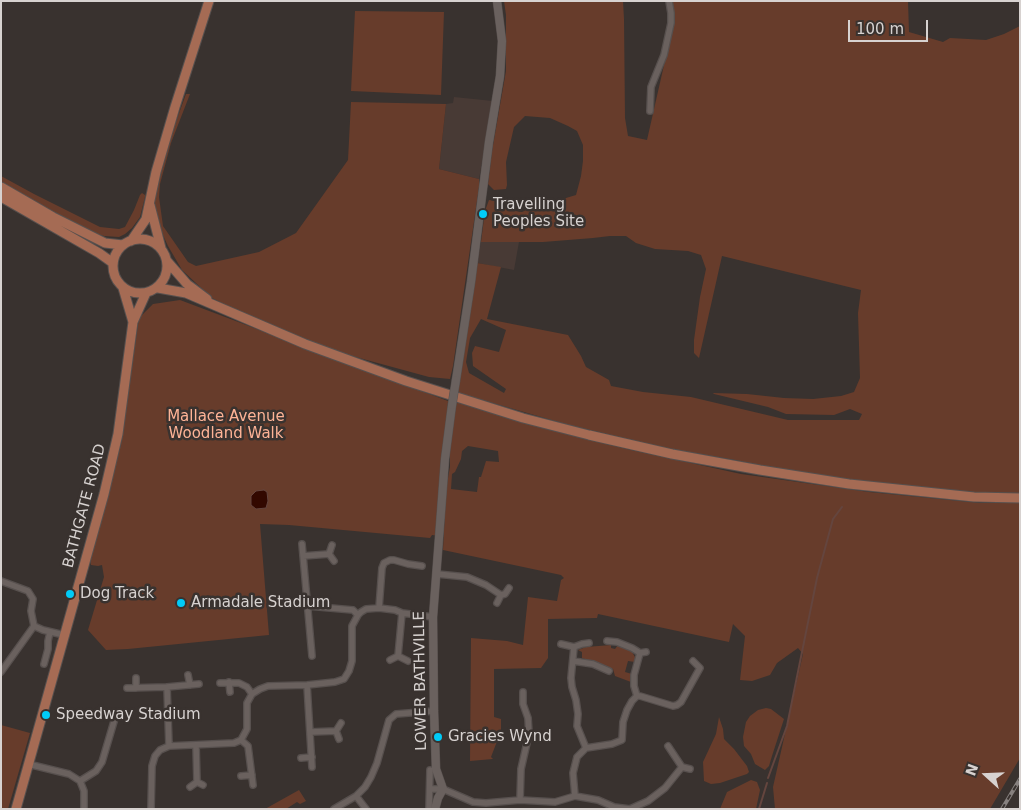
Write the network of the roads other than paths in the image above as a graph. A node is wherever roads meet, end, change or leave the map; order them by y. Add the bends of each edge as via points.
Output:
1 (210, 1) edge
2 (497, 1) edge
3 (669, 1) edge
4 (650, 112) dead end
5 (1, 187) edge
6 (1, 197) edge
7 (150, 202) junction
8 (132, 240) junction
9 (123, 246) junction
10 (162, 249) junction
11 (167, 261) junction
12 (113, 263) junction
13 (123, 288) junction
14 (158, 288) junction
15 (146, 293) junction
16 (217, 307) junction
17 (134, 322) junction
18 (1020, 498) edge
19 (302, 544) dead end
20 (332, 545) dead end
21 (329, 554) junction
22 (303, 556) junction
23 (334, 561) dead end
24 (422, 566) dead end
25 (436, 574) junction
26 (1, 581) edge
27 (509, 588) dead end
28 (501, 594) junction
29 (497, 604) dead end
30 (308, 606) junction
31 (379, 608) junction
32 (402, 613) junction
33 (358, 615) junction
34 (433, 616) junction
35 (34, 626) junction
36 (50, 632) junction
37 (64, 635) junction
38 (607, 641) dead end
39 (589, 643) dead end
40 (561, 644) dead end
41 (574, 647) junction
42 (312, 656) dead end
43 (398, 656) junction
44 (390, 660) dead end
45 (408, 661) dead end
46 (573, 661) junction
47 (693, 661) dead end
48 (44, 664) dead end
49 (707, 666) dead end
50 (700, 668) junction
51 (609, 671) dead end
52 (1, 672) edge
53 (188, 674) dead end
54 (136, 678) dead end
55 (229, 682) junction
56 (220, 683) dead end
57 (198, 684) dead end
58 (190, 685) junction
59 (307, 685) junction
60 (167, 686) junction
61 (126, 688) dead end
62 (136, 688) junction
63 (230, 692) dead end
64 (523, 692) dead end
65 (252, 694) junction
66 (637, 696) junction
67 (434, 711) junction
68 (115, 718) dead end
69 (341, 722) dead end
70 (112, 728) junction
71 (120, 730) dead end
72 (336, 731) junction
73 (310, 732) junction
74 (339, 739) dead end
75 (241, 740) junction
76 (196, 745) junction
77 (169, 746) junction
78 (668, 746) dead end
79 (586, 748) junction
80 (312, 757) junction
81 (301, 758) dead end
82 (28, 764) junction
83 (312, 767) dead end
84 (682, 767) junction
85 (690, 769) dead end
86 (430, 770) dead end
87 (252, 775) junction
88 (241, 776) dead end
89 (80, 781) junction
90 (197, 782) junction
91 (253, 785) dead end
92 (203, 786) dead end
93 (190, 787) dead end
94 (430, 789) junction
95 (443, 789) junction
96 (356, 796) junction
97 (574, 796) junction
98 (520, 800) junction
99 (16, 809) edge
100 (84, 809) edge
101 (151, 809) edge
102 (334, 809) edge
103 (366, 809) edge
104 (429, 809) edge
105 (435, 809) edge

1 - 7 main road via 175,107
2 - 25 main road, LOWER BATHVILLE, bridge via 502,41 500,76 445,459
3 - 4 street via 671,23 664,55 653,80
5 - 9 main road via 105,243
6 - 12 main road
7 - 8 main road via 146,219
7 - 10 main road
8 - 9 main road
8 - 10 main road via 149,240
9 - 12 main road
10 - 11 main road
11 - 14 main road via 168,270
11 - 16 main road via 187,284
12 - 13 main road via 114,274
13 - 15 main road via 136,294
13 - 17 main road, BATHGATE ROAD
14 - 15 main road
14 - 16 main road via 186,293
15 - 17 main road, BATHGATE ROAD
16 - 18 main road via 304,344 406,381 589,435 672,454 850,484 974,497
17 - 37 main road, BATHGATE ROAD via 118,434
19 - 22 street
20 - 21 street
21 - 22 street
21 - 23 street
22 - 30 street
24 - 31 street via 394,560 384,563
25 - 28 street via 468,578
25 - 34 main road, LOWER BATHVILLE
26 - 35 street via 28,591 33,599 30,611
27 - 28 street
28 - 29 street
30 - 33 street via 353,610
30 - 42 street
31 - 32 street
31 - 33 street via 366,609
32 - 34 street
32 - 43 street
33 - 59 street via 352,626 352,662 344,679
34 - 67 main road, LOWER BATHVILLE
35 - 36 street
35 - 52 street
36 - 37 street
36 - 48 street
37 - 82 main road, BATHGATE ROAD
38 - 66 street via 618,642 643,653 634,675
39 - 41 street
40 - 41 street
41 - 46 street
43 - 44 street
43 - 45 street
46 - 51 street
46 - 79 street via 571,678 577,726
47 - 50 street
49 - 50 street
50 - 66 street via 677,705
53 - 58 street
54 - 62 street
55 - 56 street
55 - 63 street
55 - 65 street via 247,687
57 - 58 street
58 - 60 street
59 - 65 street via 268,686
59 - 73 street
60 - 62 street
60 - 77 street
61 - 62 street
64 - 98 street via 529,734 520,769
65 - 75 street via 247,703 247,729
66 - 79 street via 627,710 622,740
67 - 95 main road, LOWER BATHVILLE via 436,769
67 - 96 street via 396,714 389,720 377,763 368,782
68 - 70 street
69 - 72 street
70 - 71 street
70 - 89 street via 102,762 96,771
72 - 73 street
72 - 74 street
73 - 80 street
75 - 76 street
75 - 87 street via 248,746
76 - 77 street
76 - 90 street
77 - 101 street via 160,750 152,766
78 - 84 street
79 - 97 street via 577,757 573,773
80 - 81 street
80 - 83 street
82 - 89 street via 69,774
82 - 99 main road, BATHGATE ROAD
84 - 85 street
84 - 97 street via 665,788 648,801 630,808 614,808 598,800
86 - 94 street
87 - 88 street
87 - 91 street
89 - 100 street via 84,791
90 - 92 street
90 - 93 street
94 - 95 street
94 - 104 street
95 - 98 street via 473,802
95 - 105 main road
96 - 102 street
96 - 103 street
97 - 98 street via 555,802

